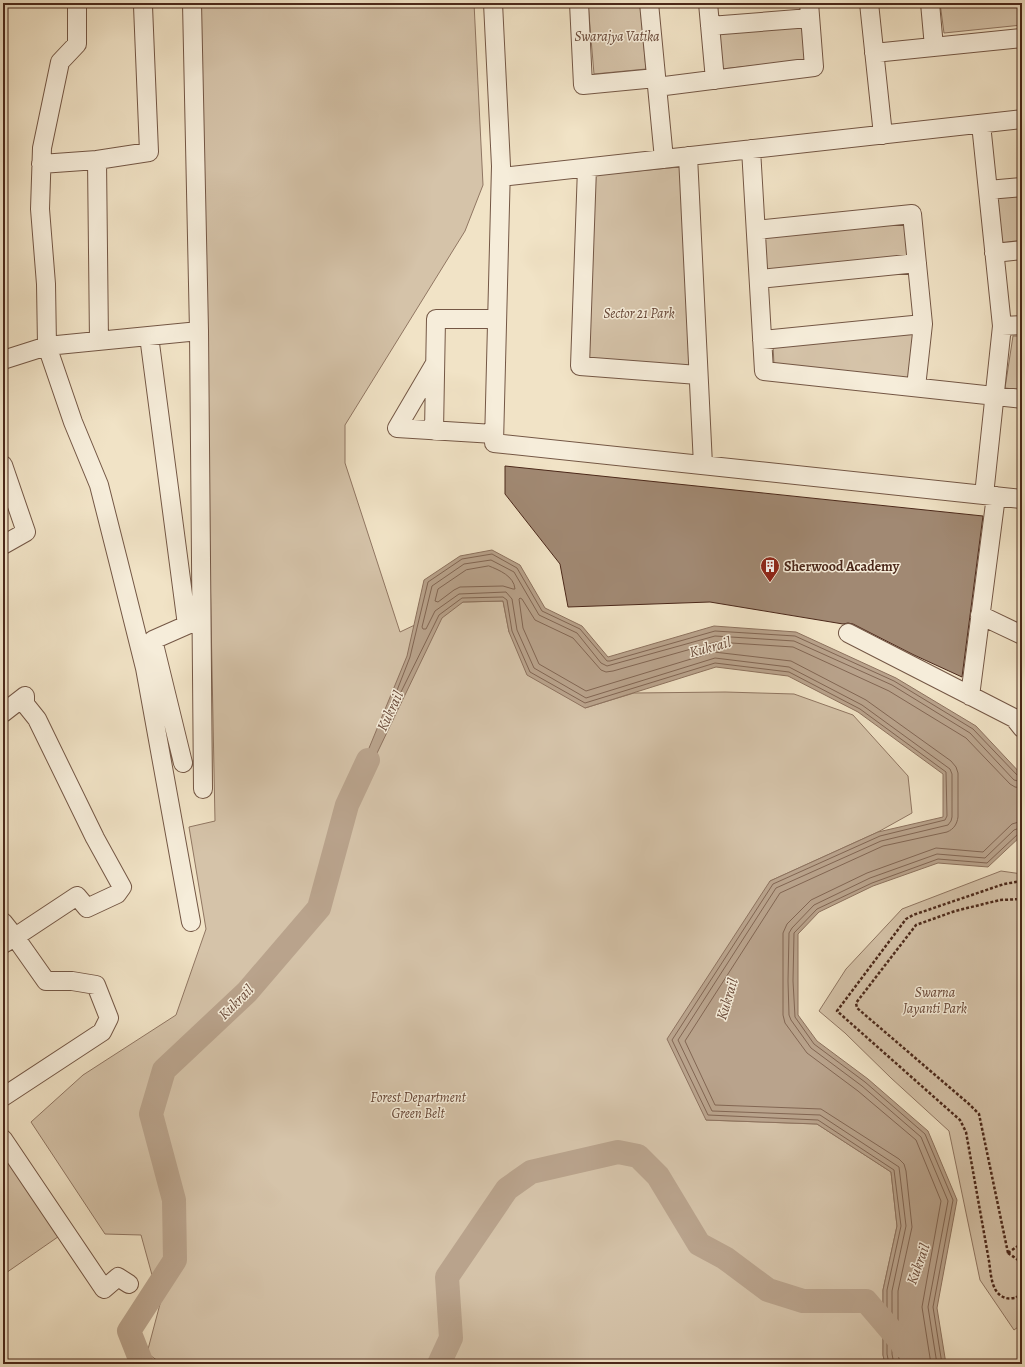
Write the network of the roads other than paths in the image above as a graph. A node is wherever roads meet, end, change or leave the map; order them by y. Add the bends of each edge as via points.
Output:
1 (77, 3) edge
2 (192, 3) edge
3 (493, 3) edge
4 (579, 3) edge
5 (649, 3) edge
6 (708, 3) edge
7 (869, 3) edge
8 (930, 3) edge
9 (142, 6) dead end
10 (810, 10) edge
11 (710, 26) junction
12 (1022, 38) edge
13 (934, 46) junction
14 (874, 53) junction
15 (715, 80) junction
16 (656, 82) junction
17 (1022, 119) edge
18 (980, 124) junction
19 (883, 135) junction
20 (751, 149) junction
21 (688, 156) junction
22 (664, 159) junction
23 (97, 160) junction
24 (41, 164) junction
25 (587, 168) junction
26 (501, 177) junction
27 (1022, 187) edge
28 (988, 190) junction
29 (756, 230) junction
30 (1022, 250) edge
31 (994, 253) junction
32 (917, 263) junction
33 (759, 279) junction
34 (497, 319) junction
35 (923, 324) junction
36 (1022, 325) edge
37 (1002, 326) junction
38 (199, 331) junction
39 (149, 336) junction
40 (762, 340) junction
41 (99, 341) junction
42 (47, 346) junction
43 (3, 360) edge
44 (435, 364) junction
45 (698, 375) junction
46 (916, 387) junction
47 (995, 396) junction
48 (1022, 399) edge
49 (434, 430) junction
50 (494, 434) junction
51 (3, 465) edge
52 (703, 465) junction
53 (990, 496) junction
54 (1022, 499) edge
55 (3, 545) edge
56 (980, 615) junction
57 (848, 633) dead end
58 (1022, 635) edge
59 (970, 696) junction
60 (3, 713) edge
61 (1022, 728) edge
62 (182, 764) dead end
63 (203, 789) dead end
64 (3, 922) edge
65 (191, 922) dead end
66 (9, 941) edge
67 (3, 1097) edge
68 (3, 1139) edge
69 (129, 1284) dead end

1 - 24 street via 77,44 60,62
2 - 38 street
3 - 26 street
4 - 16 street via 583,85
5 - 16 street
6 - 11 street
7 - 14 street
8 - 13 street
9 - 23 street via 148,152
10 - 11 street
10 - 15 street via 814,67
11 - 15 street
12 - 13 street
13 - 14 street
14 - 19 street
15 - 16 street
16 - 22 street
17 - 18 street
18 - 19 street
18 - 28 street
19 - 20 street
20 - 21 street
20 - 29 street
21 - 22 street
21 - 45 street
22 - 25 street
23 - 24 street
23 - 41 street
24 - 42 street via 40,210 46,284
25 - 26 street
25 - 45 street via 580,366
26 - 34 street
27 - 28 street
28 - 31 street
29 - 32 street via 912,214
29 - 33 street
30 - 31 street
31 - 37 street
32 - 33 street
32 - 35 street
33 - 40 street
34 - 44 street via 436,319
34 - 50 street
35 - 40 street
35 - 46 street
36 - 37 street
37 - 47 street
38 - 39 street
38 - 63 street
39 - 41 street
39 - 62 street via 187,625 153,640
40 - 46 street via 764,371
41 - 42 street
42 - 43 street
42 - 65 street via 73,422 99,485 118,560 145,668
44 - 49 street
44 - 49 street via 397,428
45 - 52 street
46 - 47 street
47 - 48 street
47 - 53 street
49 - 50 street
50 - 52 street via 494,443
51 - 55 street via 26,532
52 - 53 street
53 - 54 street
53 - 56 street
56 - 58 street
56 - 59 street
57 - 59 street
59 - 61 street via 1014,718
60 - 66 street via 25,696 26,704 122,887 117,894 87,908 77,896
64 - 66 street
66 - 67 street via 46,981 72,981 96,985 109,1018 102,1032
68 - 69 street via 104,1289 118,1277

